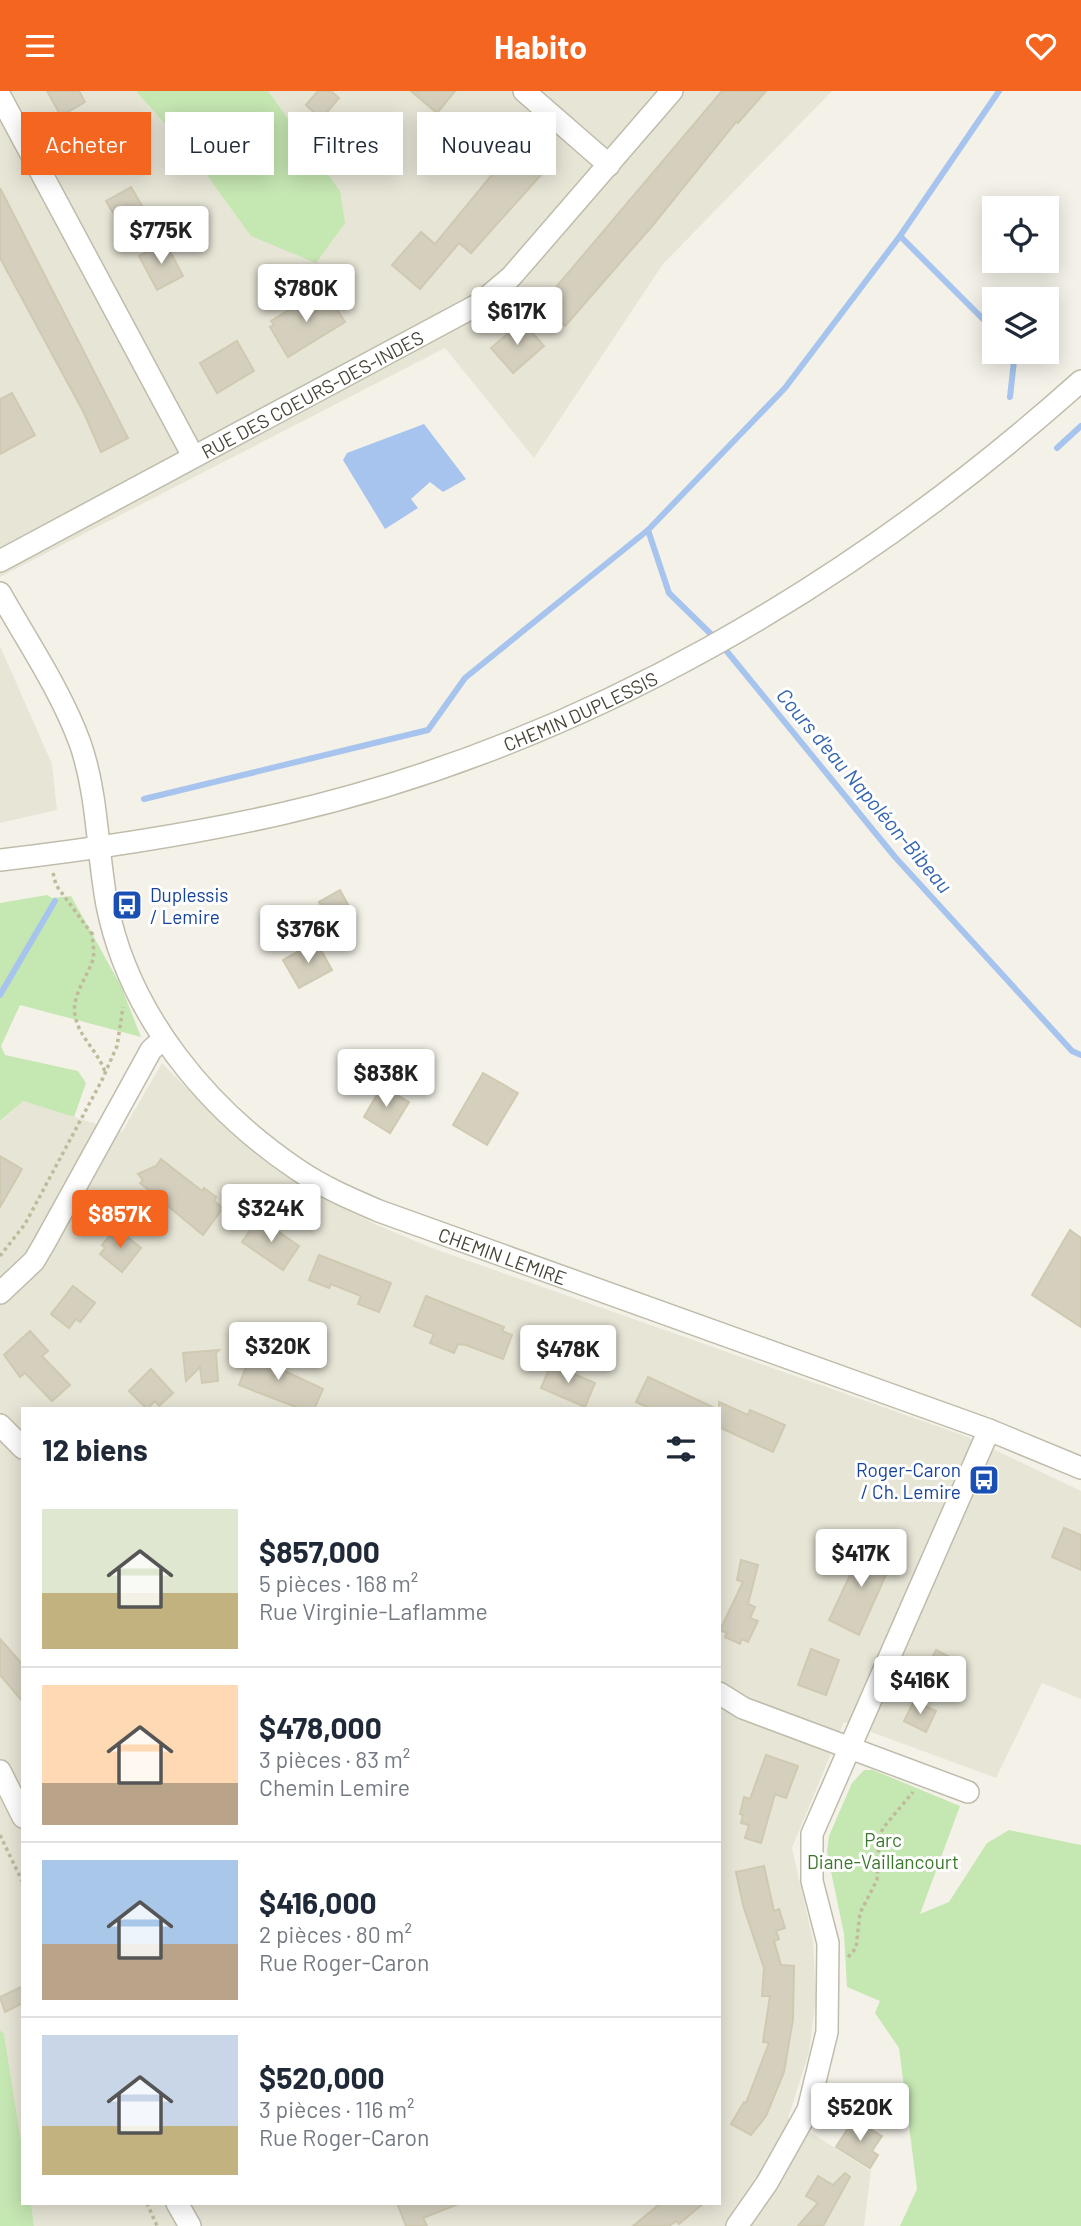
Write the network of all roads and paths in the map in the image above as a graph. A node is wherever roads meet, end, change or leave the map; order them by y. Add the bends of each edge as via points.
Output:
1 (524, 91) edge
2 (672, 91) edge
3 (0, 96) edge
4 (609, 165) junction
5 (1081, 380) edge
6 (193, 456) junction
7 (0, 561) edge
8 (0, 593) edge
9 (99, 848) junction
10 (48, 854) junction
11 (0, 860) edge
12 (92, 932) junction
13 (100, 948) dead end
14 (124, 998) dead end
15 (163, 1039) junction
16 (102, 1080) junction
17 (0, 1256) edge
18 (0, 1293) edge
19 (0, 1425) edge
20 (989, 1430) junction
21 (21, 1446) edge
22 (1081, 1468) edge
23 (721, 1694) edge
24 (849, 1747) junction
25 (0, 1771) edge
26 (920, 1774) junction
27 (968, 1792) dead end
28 (21, 1813) edge
29 (0, 1835) edge
30 (21, 1879) edge
31 (828, 1969) junction
32 (148, 2205) edge
33 (184, 2205) edge
34 (157, 2226) edge
35 (190, 2226) edge
36 (737, 2226) edge

1 - 4 street
2 - 4 street, RUE DES COEURS-DES-INDES
3 - 6 street
4 - 6 street, RUE DES COEURS-DES-INDES via 512,277 479,305
5 - 9 street, CHEMIN DUPLESSIS via 904,526 793,600 669,671 494,747 395,781 283,814
6 - 7 street, RUE DES COEURS-DES-INDES
8 - 9 street, CHEMIN LEMIRE via 79,741
9 - 10 street, CHEMIN DUPLESSIS
9 - 15 street, CHEMIN LEMIRE via 108,907 122,952
10 - 11 street, CHEMIN DUPLESSIS
10 - 12 path via 57,885
12 - 13 path
12 - 16 path via 93,961 85,971 74,1011 78,1027 99,1054 105,1071
14 - 16 path via 117,1046
15 - 18 street via 151,1050 39,1252
15 - 20 street, CHEMIN LEMIRE via 233,1119 300,1172 330,1189 475,1247
16 - 17 path via 25,1224
19 - 21 street
20 - 22 street, CHEMIN LEMIRE
20 - 24 street
23 - 24 street via 743,1708
24 - 26 street
24 - 31 street via 812,1834 812,1881 828,1943
25 - 28 street
26 - 27 street
26 - 31 path via 909,1800 879,1838 877,1881 860,1913 856,1948
29 - 30 path
31 - 36 street via 827,2032 808,2110
32 - 34 path
33 - 35 street

